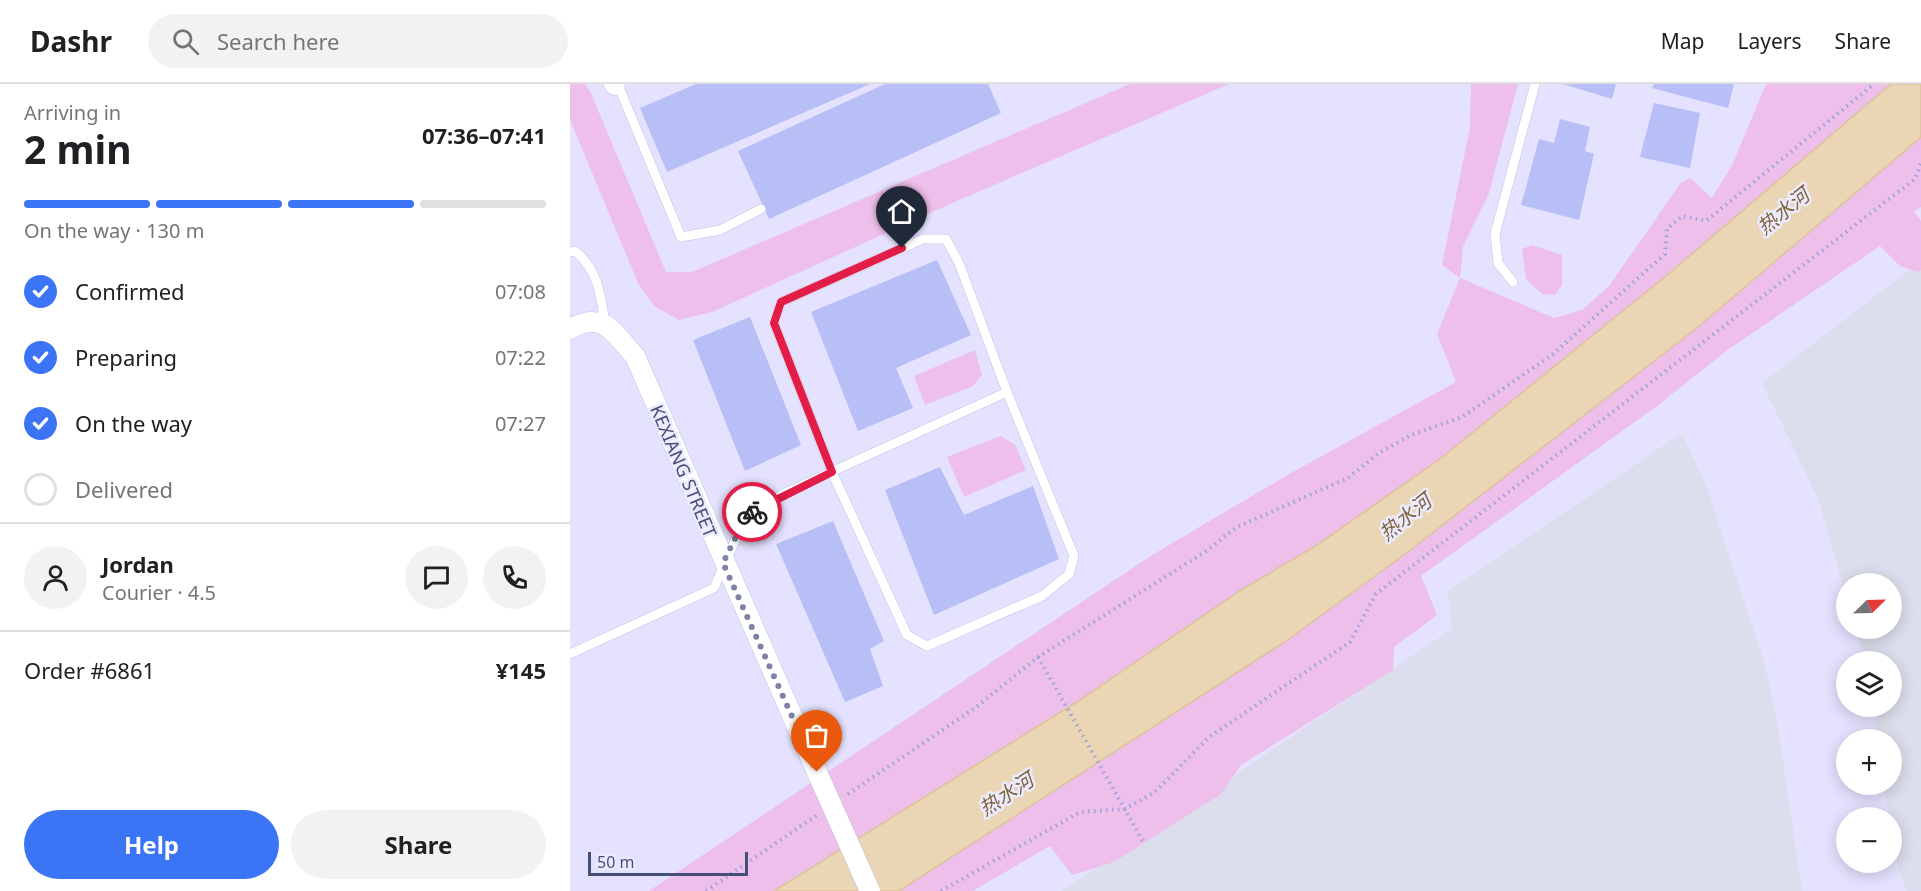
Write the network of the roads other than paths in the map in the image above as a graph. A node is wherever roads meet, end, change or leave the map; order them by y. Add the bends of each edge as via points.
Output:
1 (616, 84) edge
2 (1535, 84) edge
3 (761, 209) dead end
4 (570, 252) edge
5 (1513, 282) dead end
6 (605, 324) junction
7 (570, 329) edge
8 (1007, 392) junction
9 (832, 472) junction
10 (723, 563) junction
11 (570, 654) edge
12 (870, 891) edge

1 - 3 lane via 681,237 720,230
2 - 5 lane via 1495,234 1498,263
4 - 6 lane via 575,251 587,261 601,290
6 - 7 street via 585,320
6 - 10 street, KEXIANG STREET via 634,356
8 - 9 lane
8 - 9 lane via 959,262 946,239 922,239 781,302 774,323
8 - 9 lane via 1074,556 1069,574 1042,596 927,646 907,635
9 - 10 lane via 746,516
10 - 11 lane via 714,588
10 - 12 street, KEXIANG STREET, bridge

